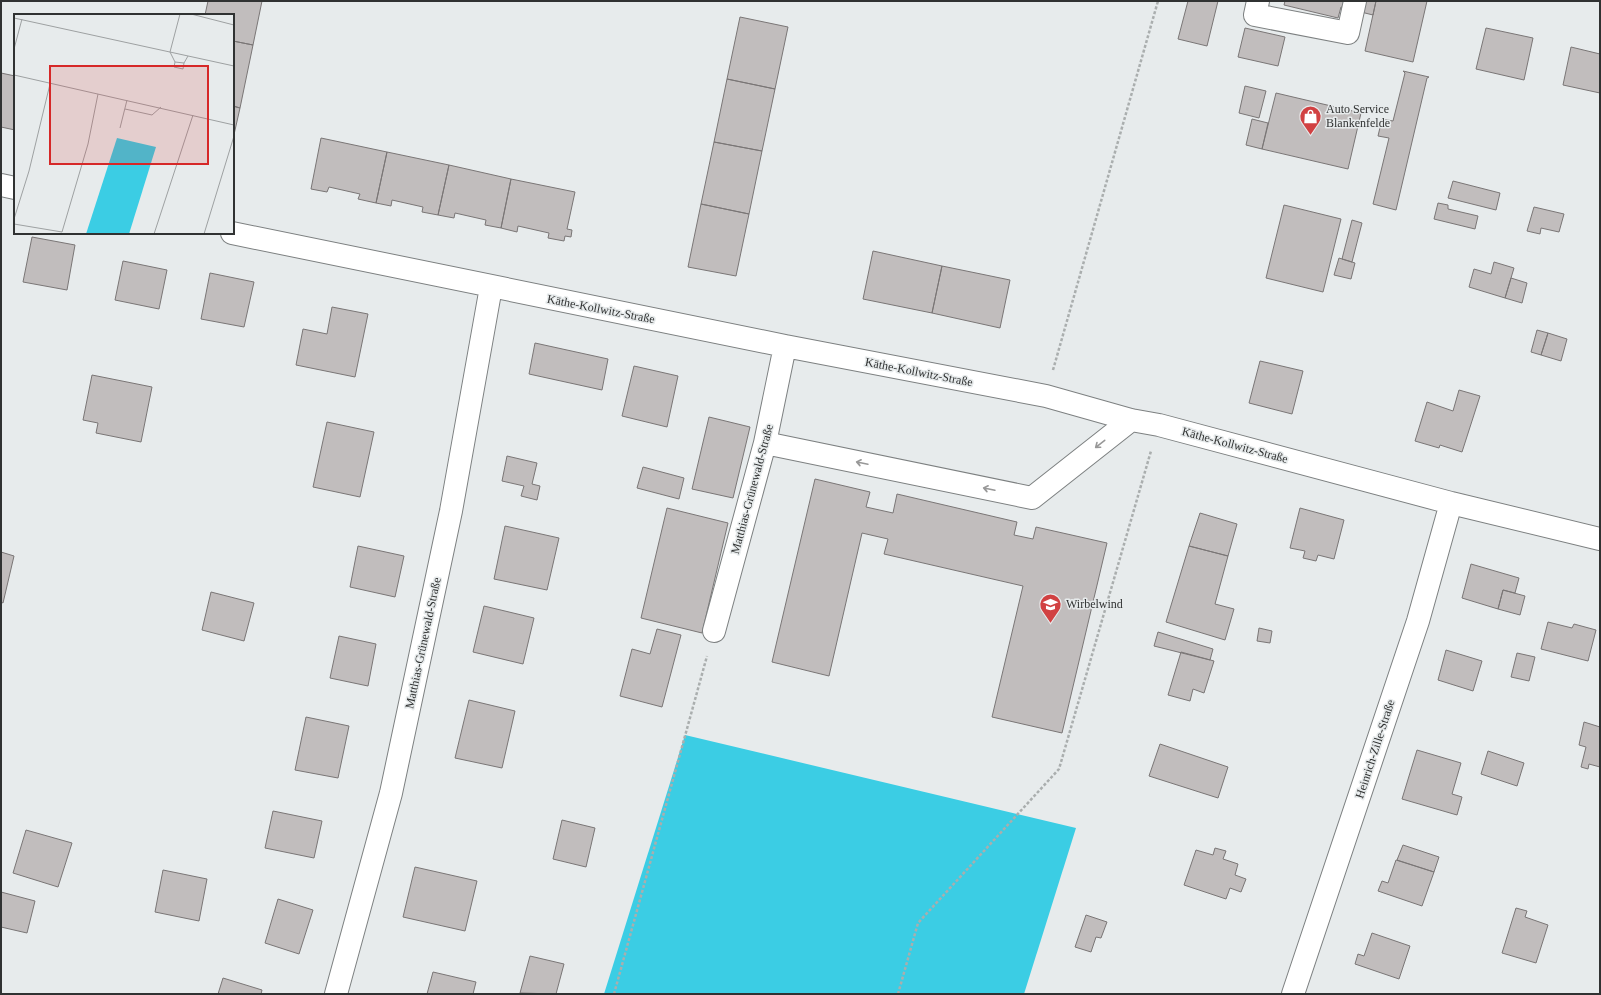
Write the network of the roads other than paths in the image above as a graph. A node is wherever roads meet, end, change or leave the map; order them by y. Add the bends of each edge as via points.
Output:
1 (1258, 1) edge
2 (1355, 1) edge
3 (234, 233) edge
4 (491, 287) junction
5 (785, 346) junction
6 (1131, 420) junction
7 (765, 443) junction
8 (1451, 503) junction
9 (1600, 539) edge
10 (714, 631) road end
11 (336, 994) edge
12 (1293, 994) edge

1 - 2 street via 1256,15 1348,33
3 - 4 street, Käthe-Kollwitz-Straße
4 - 5 street, Käthe-Kollwitz-Straße
4 - 11 street, Matthias-Grünewald-Straße via 451,511 391,793
5 - 6 street, Käthe-Kollwitz-Straße via 1046,396
5 - 7 street, Matthias-Grünewald-Straße
6 -> 7 street via 1032,498
6 - 8 street, Käthe-Kollwitz-Straße via 1159,425
7 - 10 street, Matthias-Grünewald-Straße
8 - 9 street, Käthe-Kollwitz-Straße
8 - 12 street, Heinrich-Zille-Straße via 1418,621

